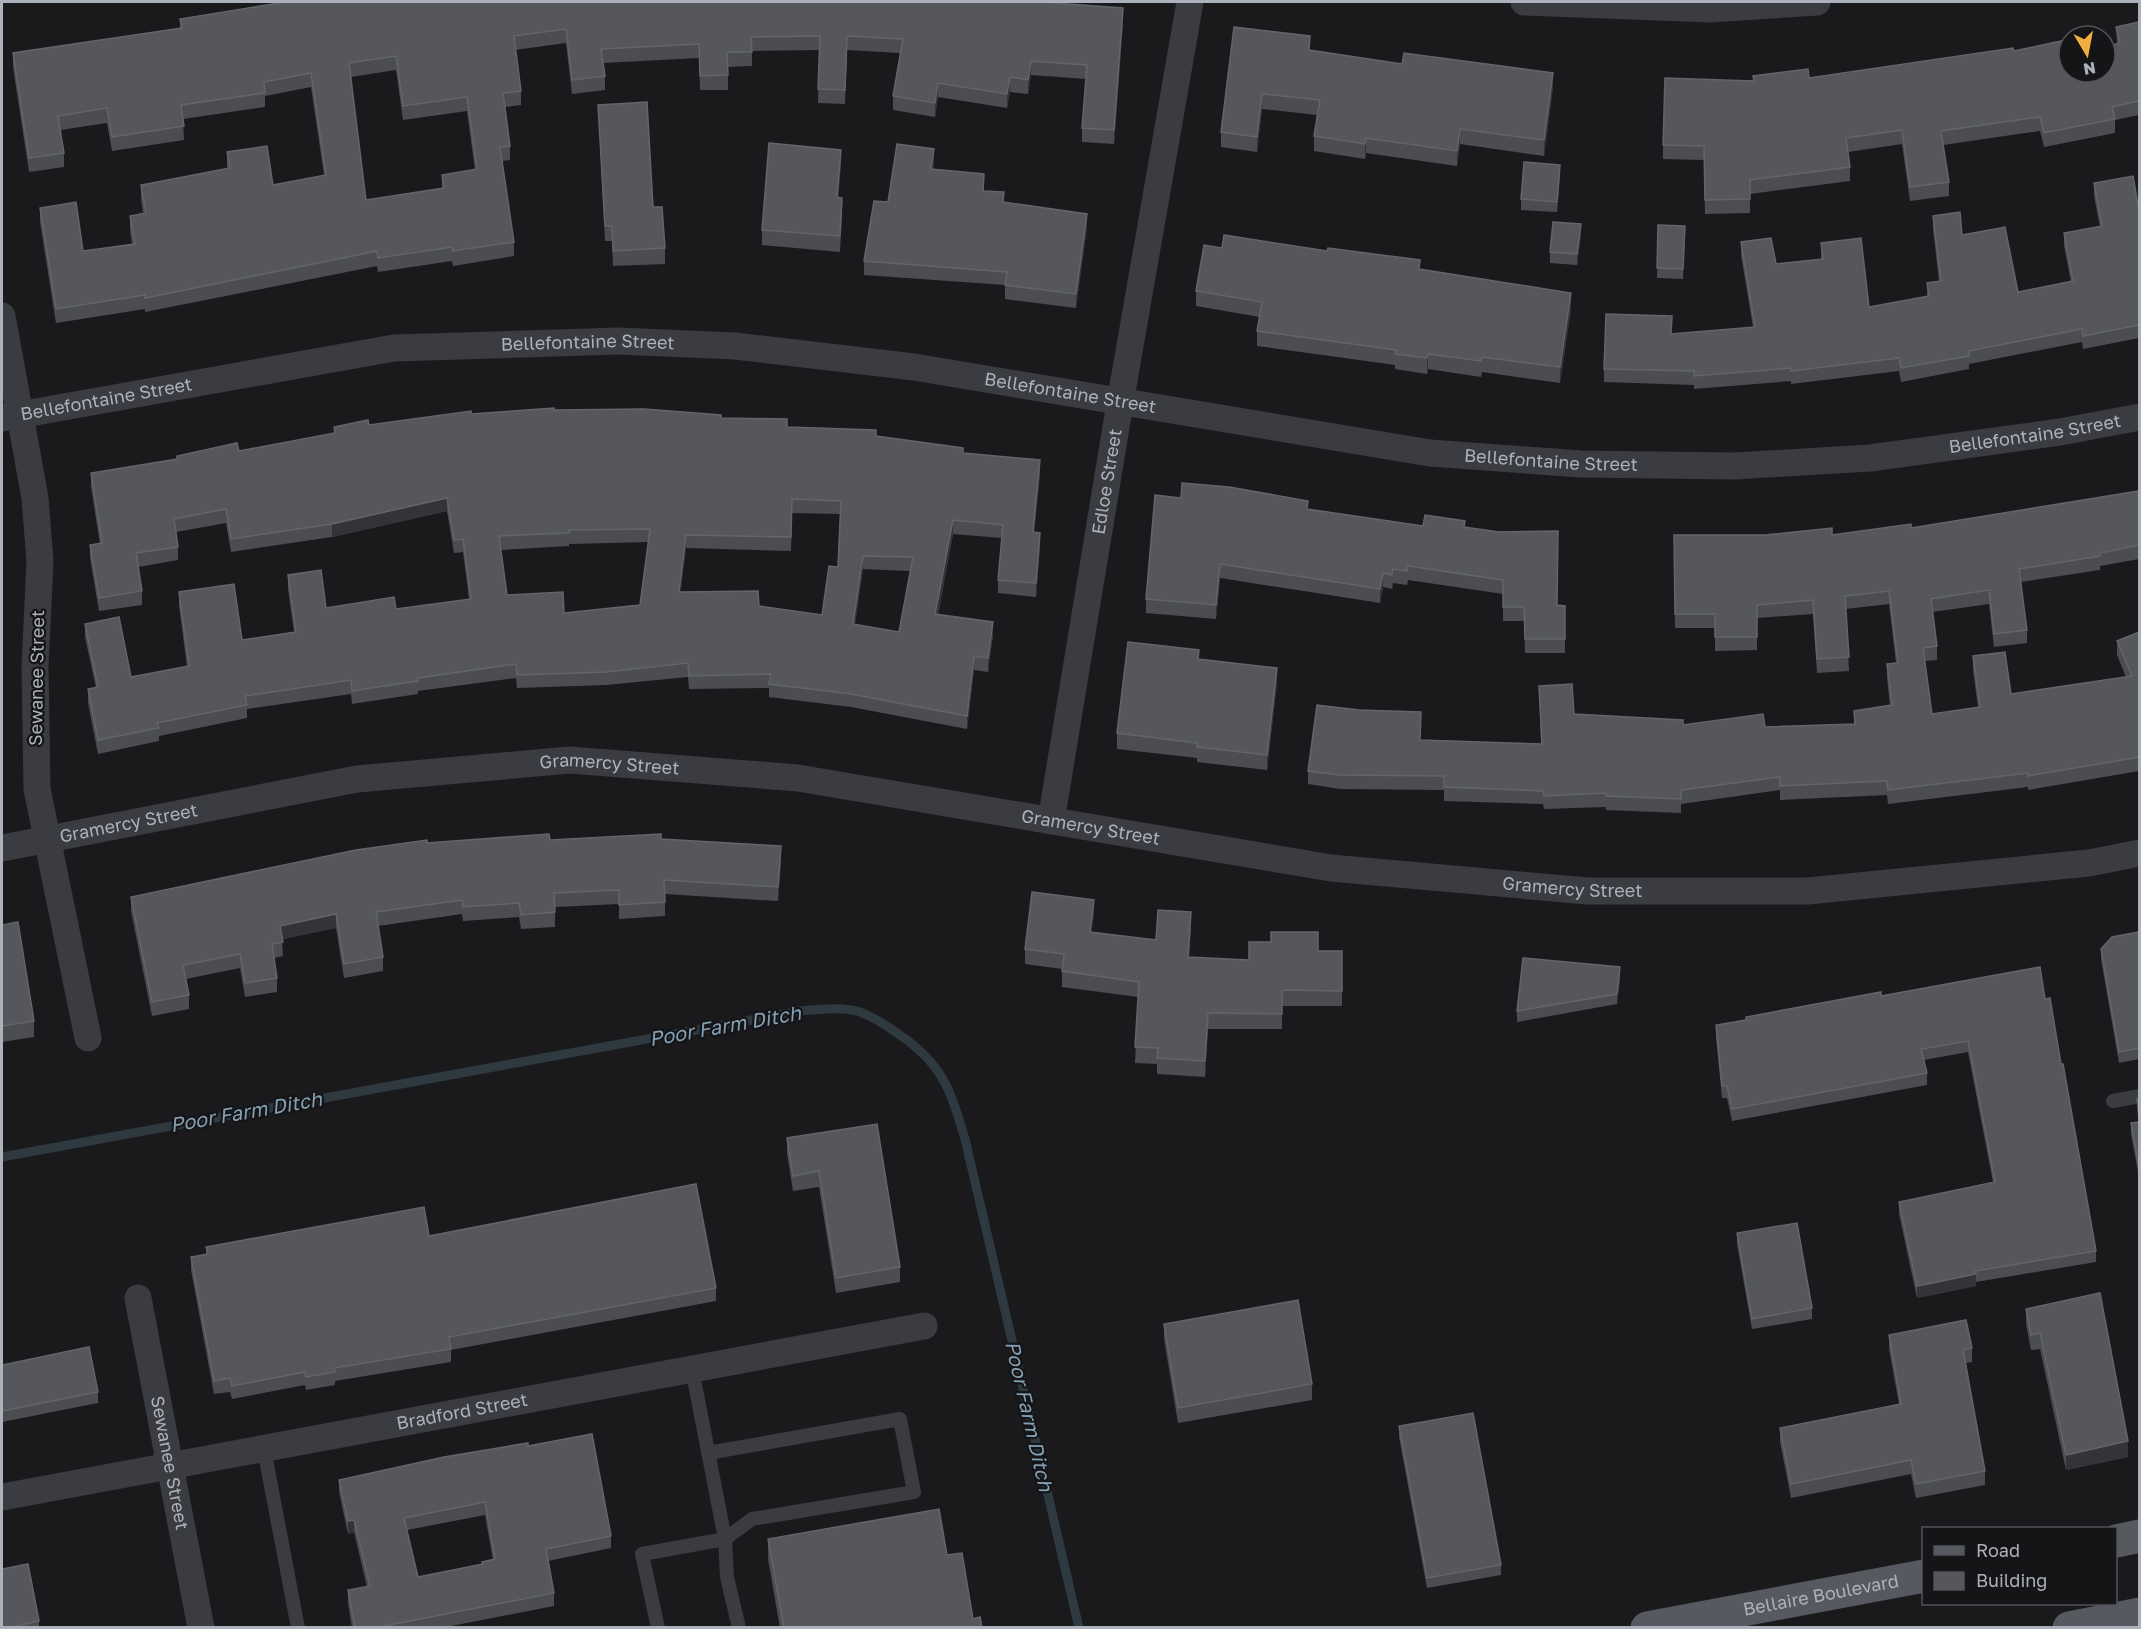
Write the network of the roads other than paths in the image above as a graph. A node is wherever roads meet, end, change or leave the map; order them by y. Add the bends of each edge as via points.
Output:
1 (1190, 2) edge
2 (1524, 2) edge
3 (1817, 2) edge
4 (2, 316) edge
5 (1120, 402) junction
6 (11, 416) edge
7 (2139, 417) edge
8 (1052, 821) junction
9 (47, 839) junction
10 (2, 848) edge
11 (2139, 853) edge
12 (88, 1038) dead end
13 (2139, 1096) edge
14 (2113, 1101) dead end
15 (138, 1298) dead end
16 (924, 1326) dead end
17 (692, 1369) junction
18 (264, 1449) junction
19 (708, 1453) junction
20 (170, 1466) junction
21 (2, 1497) edge
22 (2139, 1536) edge
23 (725, 1539) junction
24 (2117, 1541) edge
25 (1922, 1576) edge
26 (2139, 1614) edge
27 (1735, 1620) edge
28 (201, 1628) edge
29 (298, 1628) edge
30 (658, 1628) edge
31 (739, 1628) edge
32 (1647, 1628) edge
33 (2069, 1628) edge

1 - 5 street, Edloe Street
2 - 3 street via 1711,9
4 - 6 street, Sewanee Street
5 - 6 street, Bellefontaine Street via 914,367 735,346 619,341 394,348
5 - 7 street, Bellefontaine Street via 1430,453 1581,464 1735,466 1870,458
5 - 8 street, Edloe Street
6 - 9 street, Sewanee Street via 35,498 40,561 35,666 37,789
8 - 9 street, Gramercy Street via 798,778 570,759 357,779
8 - 11 street, Gramercy Street via 1331,868 1587,891 1808,891 2089,863
9 - 10 street, Gramercy Street
9 - 12 street, Sewanee Street
13 - 14 lane
15 - 20 street, Sewanee Street
16 - 17 street, Bradford Street
17 - 18 street, Bradford Street
17 - 19 lane
18 - 20 street, Bradford Street
18 - 29 lane
19 - 23 lane
19 - 23 lane via 900,1419 914,1492 752,1519
20 - 21 street, Bradford Street
20 - 28 street, Sewanee Street
22 - 24 main road
23 - 30 lane via 642,1554
23 - 31 lane via 727,1577
25 - 27 main road, Bellaire Boulevard
26 - 33 main road
27 - 32 main road, Bellaire Boulevard

